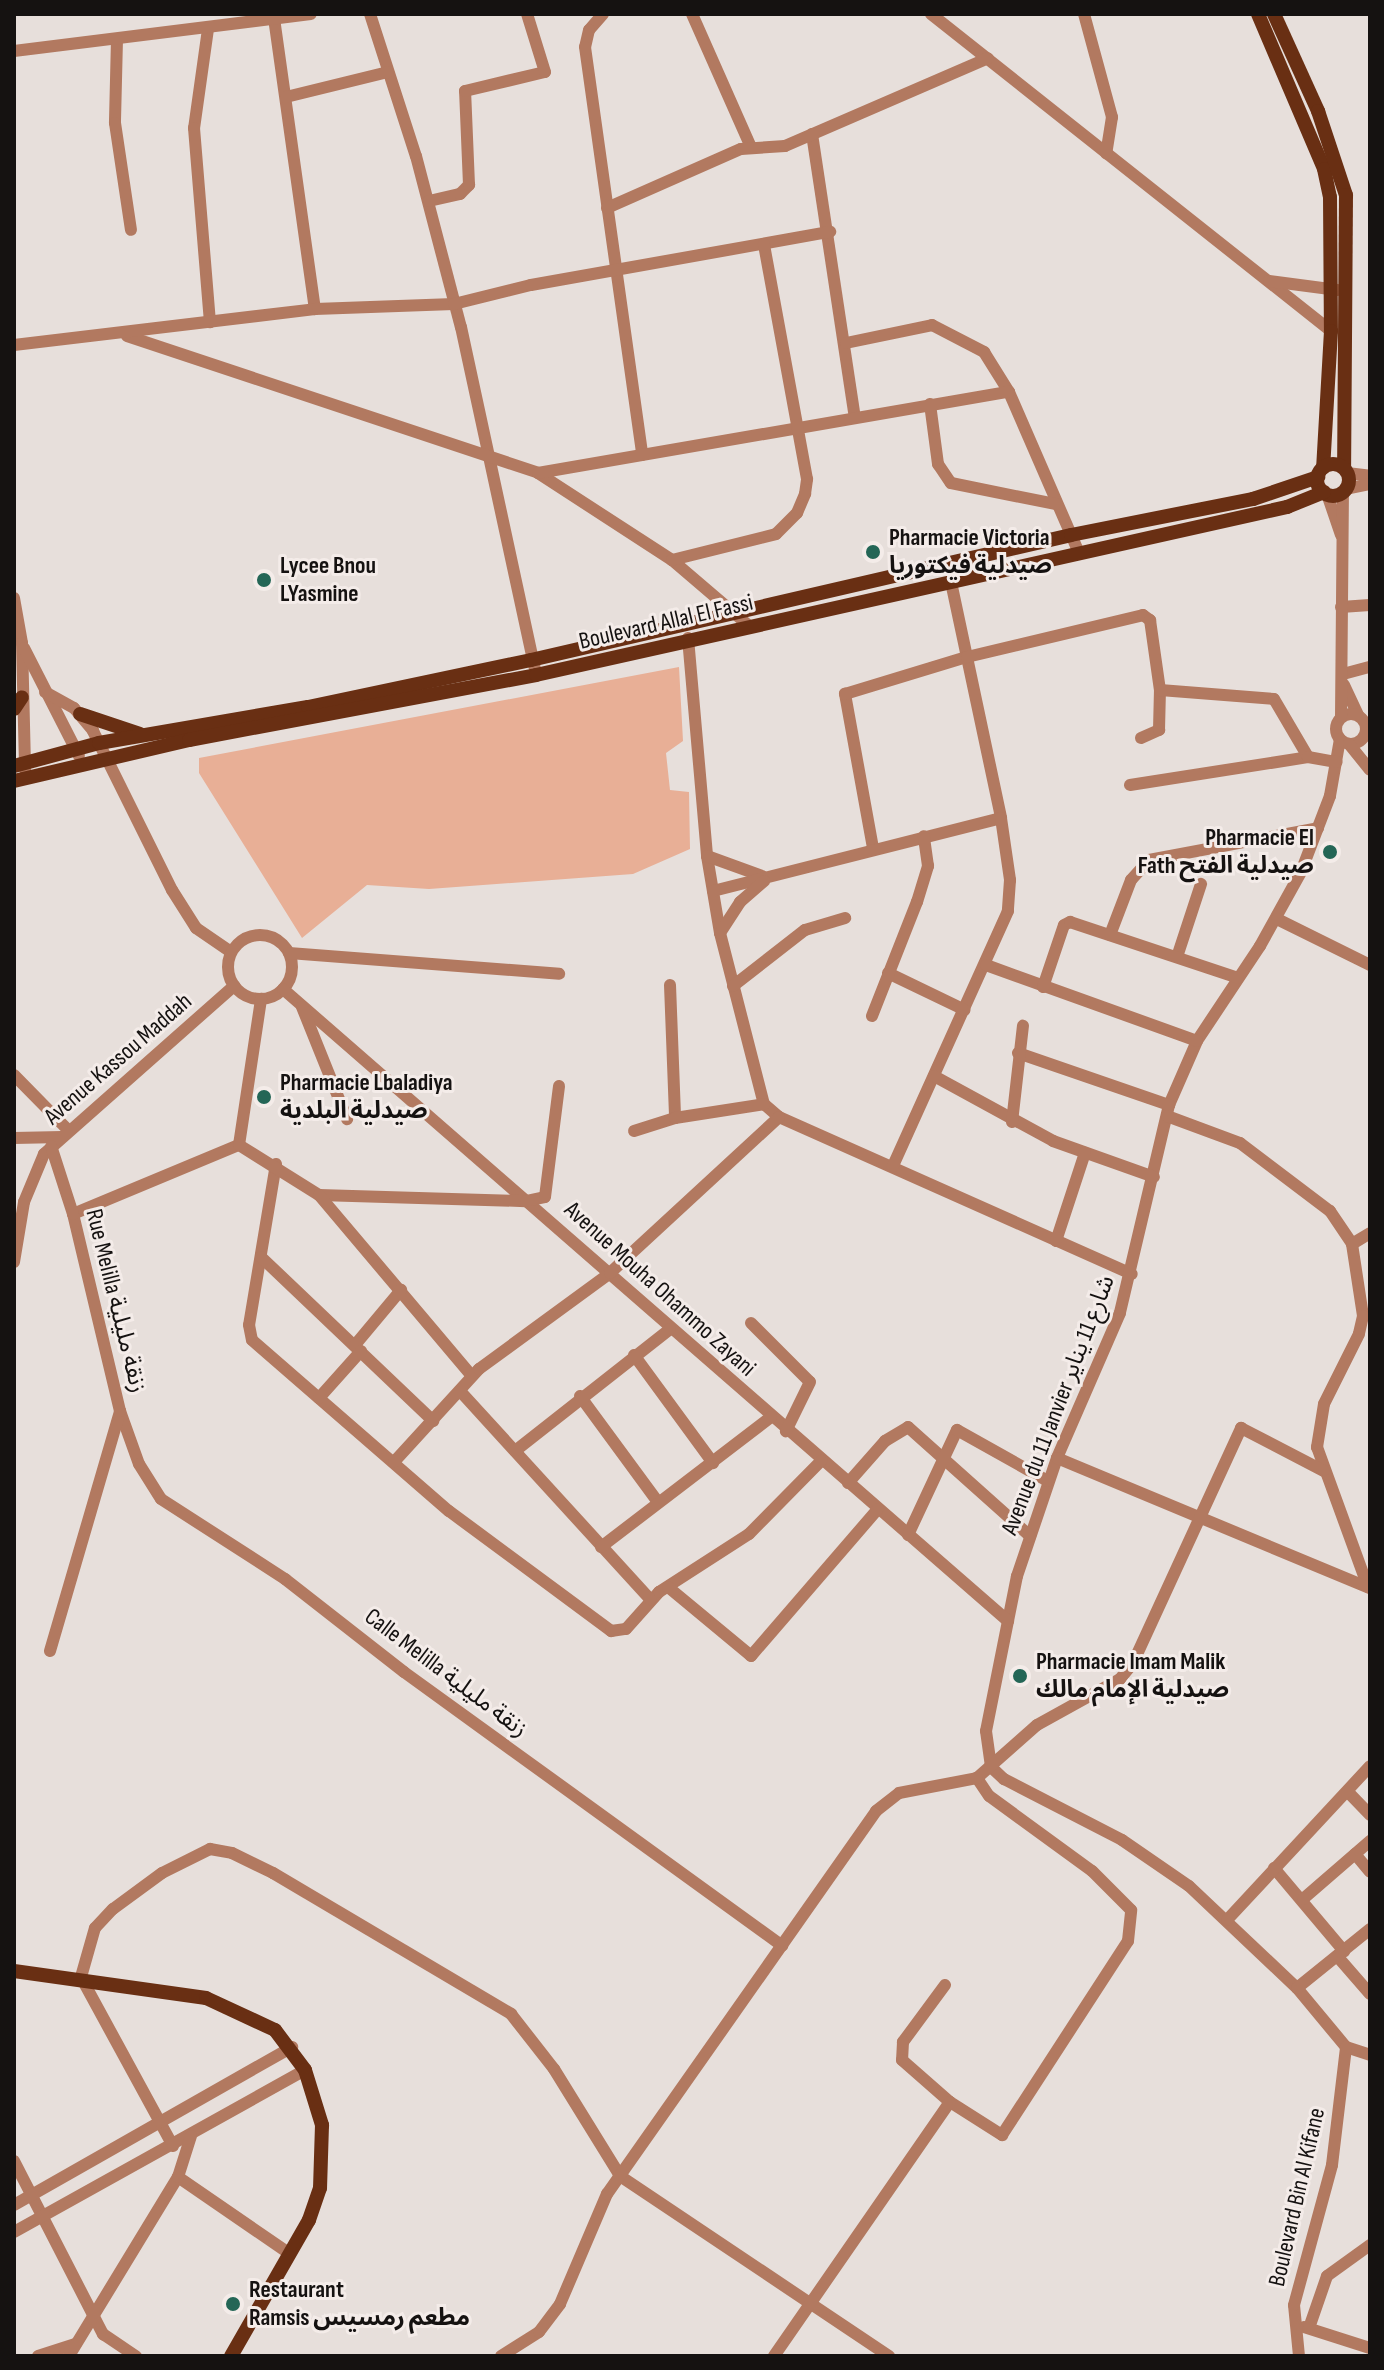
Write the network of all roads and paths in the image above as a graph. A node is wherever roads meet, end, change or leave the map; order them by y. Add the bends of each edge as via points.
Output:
1 (311, 14) edge
2 (370, 14) edge
3 (527, 14) edge
4 (603, 14) edge
5 (692, 14) edge
6 (931, 14) edge
7 (1084, 14) edge
8 (1258, 14) edge
9 (1274, 14) edge
10 (274, 18) junction
11 (208, 29) junction
12 (117, 39) junction
13 (14, 51) edge
14 (988, 58) junction
15 (388, 72) junction
16 (286, 97) junction
17 (812, 134) junction
18 (751, 147) junction
19 (1106, 154) junction
20 (429, 201) junction
21 (607, 208) junction
22 (131, 230) dead end
23 (830, 232) junction
24 (764, 244) junction
25 (620, 270) junction
26 (1269, 281) junction
27 (1339, 291) junction
28 (454, 304) junction
29 (315, 309) junction
30 (210, 322) junction
31 (1331, 331) junction
32 (125, 335) junction
33 (846, 343) junction
34 (14, 345) edge
35 (1009, 392) junction
36 (930, 404) junction
37 (855, 418) junction
38 (797, 428) junction
39 (642, 455) junction
40 (490, 457) junction
41 (1346, 470) junction
42 (1320, 472) junction
43 (538, 473) junction
44 (1370, 476) edge
45 (1370, 484) edge
46 (1344, 491) junction
47 (1325, 493) junction
48 (1055, 504) junction
49 (1071, 535) junction
50 (1341, 535) junction
51 (1079, 553) junction
52 (672, 560) junction
53 (951, 582) junction
54 (14, 598) edge
55 (1370, 605) edge
56 (1341, 607) junction
57 (732, 611) junction
58 (748, 625) junction
59 (688, 638) junction
60 (22, 643) junction
61 (967, 657) junction
62 (1370, 667) edge
63 (534, 668) junction
64 (1344, 679) junction
65 (1160, 690) junction
66 (45, 692) junction
67 (18, 703) edge
68 (80, 714) junction
69 (1358, 715) junction
70 (1341, 717) junction
71 (144, 735) junction
72 (1141, 738) dead end
73 (1368, 739) edge
74 (1344, 741) junction
75 (99, 743) junction
76 (76, 748) junction
77 (108, 757) junction
78 (1308, 757) junction
79 (1337, 762) junction
80 (81, 763) junction
81 (1370, 770) edge
82 (20, 772) edge
83 (1130, 785) dead end
84 (1001, 818) junction
85 (1318, 828) junction
86 (924, 836) junction
87 (873, 848) junction
88 (707, 856) junction
89 (769, 877) junction
90 (1201, 884) dead end
91 (713, 891) junction
92 (845, 918) dead end
93 (1277, 919) junction
94 (720, 933) junction
95 (1110, 935) junction
96 (231, 952) junction
97 (289, 953) junction
98 (1177, 957) junction
99 (986, 965) junction
100 (1370, 965) edge
101 (888, 973) junction
102 (559, 974) dead end
103 (1238, 978) junction
104 (670, 985) dead end
105 (234, 986) junction
106 (733, 986) junction
107 (1043, 987) junction
108 (283, 989) junction
109 (261, 999) junction
110 (300, 1004) junction
111 (965, 1010) junction
112 (872, 1016) dead end
113 (1023, 1026) dead end
114 (1197, 1041) junction
115 (1018, 1053) junction
116 (14, 1075) edge
117 (934, 1076) junction
118 (559, 1086) dead end
119 (764, 1104) junction
120 (1168, 1111) junction
121 (779, 1117) junction
122 (675, 1118) junction
123 (347, 1119) dead end
124 (1012, 1122) junction
125 (634, 1131) dead end
126 (65, 1134) junction
127 (14, 1138) edge
128 (239, 1145) junction
129 (51, 1146) junction
130 (1085, 1153) junction
131 (276, 1164) junction
132 (893, 1166) junction
133 (1154, 1177) junction
134 (319, 1195) junction
135 (526, 1201) junction
136 (73, 1214) junction
137 (1370, 1233) edge
138 (1056, 1241) junction
139 (1352, 1244) junction
140 (261, 1257) junction
141 (14, 1262) edge
142 (610, 1273) junction
143 (1132, 1274) junction
144 (401, 1290) junction
145 (751, 1323) dead end
146 (670, 1329) junction
147 (358, 1348) junction
148 (634, 1355) junction
149 (472, 1376) junction
150 (460, 1391) junction
151 (580, 1396) junction
152 (319, 1398) junction
153 (120, 1411) junction
154 (771, 1417) junction
155 (433, 1421) junction
156 (786, 1431) junction
157 (515, 1451) junction
158 (944, 1456) junction
159 (1057, 1458) junction
160 (821, 1461) junction
161 (394, 1462) junction
162 (713, 1463) junction
163 (1324, 1471) junction
164 (1048, 1481) junction
165 (848, 1483) junction
166 (658, 1502) junction
167 (878, 1509) junction
168 (1203, 1515) junction
169 (908, 1535) junction
170 (1030, 1536) junction
171 (601, 1547) junction
172 (668, 1587) junction
173 (1369, 1588) edge
174 (650, 1599) junction
175 (1008, 1621) junction
176 (50, 1651) dead end
177 (1370, 1766) edge
178 (991, 1767) junction
179 (977, 1778) junction
180 (1348, 1792) junction
181 (1370, 1815) edge
182 (1370, 1841) edge
183 (1355, 1854) junction
184 (1274, 1868) junction
185 (1370, 1872) edge
186 (1303, 1899) junction
187 (1227, 1920) junction
188 (1370, 1929) edge
189 (782, 1946) junction
190 (1341, 1953) junction
191 (14, 1971) edge
192 (81, 1977) junction
193 (945, 1985) dead end
194 (1297, 1988) junction
195 (1370, 1993) edge
196 (292, 2047) junction
197 (1346, 2047) junction
198 (1370, 2055) edge
199 (305, 2070) junction
200 (950, 2102) junction
201 (160, 2123) junction
202 (191, 2136) junction
203 (173, 2146) junction
204 (14, 2161) edge
205 (620, 2176) junction
206 (178, 2177) junction
207 (33, 2194) junction
208 (14, 2205) edge
209 (42, 2216) junction
210 (14, 2232) edge
211 (1370, 2245) edge
212 (290, 2254) junction
213 (811, 2303) junction
214 (94, 2318) junction
215 (1293, 2325) junction
216 (1309, 2328) junction
217 (76, 2344) junction
218 (1370, 2348) edge
219 (38, 2356) edge
220 (69, 2356) edge
221 (136, 2356) edge
222 (231, 2356) edge
223 (501, 2356) edge
224 (774, 2356) edge
225 (889, 2356) edge
226 (1299, 2356) edge

1 - 10 street
2 - 15 street
3 - 20 street via 545,72 465,91 469,185 460,194
4 - 21 street via 589,30 585,47
5 - 18 street
6 - 14 street
7 - 19 street via 1112,117
8 - 27 main road via 1326,177
9 - 27 main road via 1341,171 1347,207
10 - 11 street
10 - 16 street
11 - 12 street
11 - 30 street via 194,128
12 - 13 street
12 - 22 street via 115,123
14 - 17 street
14 - 19 street
15 - 16 street
15 - 20 street
16 - 29 street
17 - 18 street via 778,148
17 - 23 street
18 - 21 street
19 - 26 street
20 - 28 street
21 - 25 street
23 - 24 street
23 - 33 street
24 - 25 street
24 - 38 street
25 - 28 street
25 - 39 street
26 - 27 street
26 - 31 street
27 - 31 main road
27 - 41 main road
28 - 29 street
28 - 40 street
29 - 30 street
30 - 32 street
31 - 42 main road
32 - 34 street
32 - 40 street
33 - 35 street via 939,326 984,352
33 - 37 street
35 - 36 street
35 - 48 street
36 - 37 street
36 - 48 street via 938,464 951,483
37 - 38 street
38 - 39 street
38 - 52 street via 807,479 797,513 786,526 776,534
39 - 43 street
40 - 43 street
40 - 63 street
41 - 42 main road, Boulevard Allal El Fassi via 1334,464
41 - 44 street
41 - 46 main road
42 - 47 main road
42 - 49 main road, Boulevard Allal El Fassi via 1253,499
43 - 52 street
45 - 46 street
46 - 47 main road, Boulevard Allal El Fassi
46 - 50 street
47 - 50 street
47 - 51 main road, Boulevard Allal El Fassi via 1287,507
48 - 49 street
49 - 51 street
49 - 57 main road, Boulevard Allal El Fassi
50 - 56 street
51 - 53 main road, Boulevard Allal El Fassi
52 - 57 street
53 - 58 main road, Boulevard Allal El Fassi
53 - 61 street
54 - 60 street
55 - 56 street
56 - 64 street
57 - 58 street
57 - 63 main road, Boulevard Allal El Fassi
58 - 59 main road, Boulevard Allal El Fassi
59 - 63 main road, Boulevard Allal El Fassi
59 - 88 street
60 - 66 street
60 - 67 street
61 - 65 street via 1148,616
61 - 84 street
61 - 87 street via 844,697
62 - 64 street
63 - 71 main road, Boulevard Allal El Fassi
63 - 77 main road, Boulevard Allal El Fassi
64 - 69 street
64 - 70 street
65 - 72 street via 1159,730
65 - 78 street via 1274,699
66 - 68 street
66 - 76 street
67 - 82 street
68 - 71 main road
68 - 75 street
69 - 70 street
69 - 73 street
70 - 74 street, Avenue du 11 Janvier شارع 11 يناير via 1336,730
71 - 75 main road, Boulevard Allal El Fassi
73 - 74 street
74 - 79 street, Avenue du 11 Janvier شارع 11 يناير
74 - 81 street
75 - 76 main road, Boulevard Allal El Fassi
75 - 77 street
76 - 80 street
76 - 82 main road, Boulevard Allal El Fassi
77 - 80 main road, Boulevard Allal El Fassi
77 - 96 street via 172,890 196,928
78 - 79 street
78 - 83 street
79 - 85 street, Avenue du 11 Janvier شارع 11 يناير
80 - 82 main road, Boulevard Allal El Fassi
84 - 86 street
84 - 99 street via 1008,911
85 - 93 street, Avenue du 11 Janvier شارع 11 يناير
85 - 95 street via 1149,860 1131,880
86 - 87 street
86 - 101 street via 928,866
87 - 89 street
88 - 89 street via 745,874
88 - 91 street
89 - 91 street
89 - 94 street via 740,902
90 - 98 street
91 - 94 street
92 - 106 street via 805,930
93 - 100 street
93 - 103 street, Avenue du 11 Janvier شارع 11 يناير
94 - 106 street
95 - 98 street
95 - 107 street via 1066,922
96 - 97 street via 256,935 276,939
96 - 105 street via 228,969
97 - 102 street
97 - 108 street via 292,972
98 - 103 street
99 - 107 street
99 - 111 street
101 - 111 street
101 - 112 street
103 - 114 street, Avenue du 11 Janvier شارع 11 يناير
104 - 122 street
105 - 109 street
105 - 126 street, Avenue Kassou Maddah
106 - 119 street
107 - 114 street
108 - 109 street
108 - 110 street, Avenue Mouha Ohammo Zayani
109 - 128 street
110 - 123 street
110 - 135 street, Avenue Mouha Ohammo Zayani
111 - 117 street
113 - 115 street
114 - 120 street, Avenue du 11 Janvier شارع 11 يناير
115 - 120 street
115 - 124 street
116 - 126 street
117 - 124 street
117 - 132 street
118 - 135 street via 545,1197
119 - 121 street
119 - 122 street
120 - 133 street, Avenue du 11 Janvier شارع 11 يناير
120 - 139 street via 1240,1143 1330,1211
121 - 132 street
121 - 142 street
122 - 125 street
124 - 130 street
126 - 127 street
126 - 129 street, Avenue Kassou Maddah
128 - 131 street
128 - 136 street
129 - 136 street, Rue Melilla زنقة مليلية
129 - 141 street, Avenue Kassou Maddah via 28,1189
130 - 133 street
130 - 138 street
131 - 134 street
131 - 140 street
132 - 138 street
133 - 143 street, Avenue du 11 Janvier شارع 11 يناير
134 - 135 street
134 - 144 street
135 - 142 street, Avenue Mouha Ohammo Zayani
136 - 153 street, Rue Melilla زنقة مليلية
137 - 139 street
138 - 143 street
139 - 163 street via 1363,1316 1317,1427
140 - 147 street
140 - 152 street via 249,1335
142 - 146 street, Avenue Mouha Ohammo Zayani
142 - 149 street
143 - 159 street, Avenue du 11 Janvier شارع 11 يناير
144 - 147 street
144 - 149 street
145 - 156 street via 811,1384
146 - 148 street
146 - 154 street, Avenue Mouha Ohammo Zayani
147 - 152 street
147 - 155 street
148 - 151 street
148 - 162 street
149 - 150 street
150 - 155 street
150 - 157 street
151 - 157 street
151 - 166 street
152 - 161 street
153 - 176 street, Rue Melilla زنقة مليلية
153 - 189 street, Calle Melilla زنقة مليلية via 139,1464 161,1499 285,1579 404,1672
154 - 156 street, Avenue Mouha Ohammo Zayani
154 - 162 street
155 - 161 street
156 - 160 street, Avenue Mouha Ohammo Zayani
157 - 171 street
158 - 164 street via 959,1430
158 - 165 street via 914,1429 902,1428
158 - 169 street
158 - 170 street
159 - 164 street, Avenue du 11 Janvier شارع 11 يناير
159 - 168 street
160 - 165 street, Avenue Mouha Ohammo Zayani
160 - 172 street via 749,1534
161 - 174 street via 512,1562 611,1631 626,1629
162 - 166 street
163 - 168 street via 1241,1428
163 - 173 street
164 - 170 street, Avenue du 11 Janvier شارع 11 يناير
165 - 167 street, Avenue Mouha Ohammo Zayani
166 - 171 street
167 - 169 street, Avenue Mouha Ohammo Zayani
167 - 172 street via 751,1656
168 - 173 street
168 - 178 street via 1127,1672 1056,1712
169 - 175 street, Avenue Mouha Ohammo Zayani
170 - 175 street, Avenue du 11 Janvier شارع 11 يناير
171 - 174 street
172 - 174 street
175 - 178 street, Avenue du 11 Janvier شارع 11 يناير via 986,1731
177 - 180 street
178 - 179 street
178 - 187 street via 1017,1788 1122,1840
179 - 189 street via 889,1799
179 - 200 street via 1005,1809 1118,1892 1131,1910 1132,1926 1082,2016 1002,2135
180 - 181 street
180 - 184 street
182 - 183 street
183 - 185 street
183 - 186 street
184 - 186 street
184 - 187 street
186 - 190 street
187 - 194 street
188 - 190 street
189 - 205 street
190 - 194 street
190 - 195 street
191 - 192 main road
192 - 196 main road via 206,1998 275,2030
192 - 201 street
192 - 205 street via 95,1928 113,1909 192,1855 210,1849 232,1853 511,2014 554,2069
193 - 200 street via 903,2042 902,2055 904,2065
194 - 197 street
196 - 199 main road
196 - 201 street
197 - 198 street
197 - 215 street, Boulevard Bin Al Kifane via 1338,2138
199 - 202 street
199 - 212 main road via 322,2125 320,2188
200 - 213 street
201 - 203 street
201 - 207 street
202 - 203 street
202 - 206 street
203 - 209 street
204 - 207 street
205 - 213 street
205 - 223 street via 593,2219 560,2304 539,2332
206 - 212 street
206 - 214 street
207 - 208 street
207 - 209 street
209 - 210 street
209 - 214 street
211 - 216 street via 1327,2276
212 - 222 main road
213 - 224 street
213 - 225 street
214 - 217 street
214 - 221 street via 103,2334
215 - 216 street
215 - 226 street, Boulevard Bin Al Kifane
216 - 218 street
217 - 219 street
217 - 220 street

